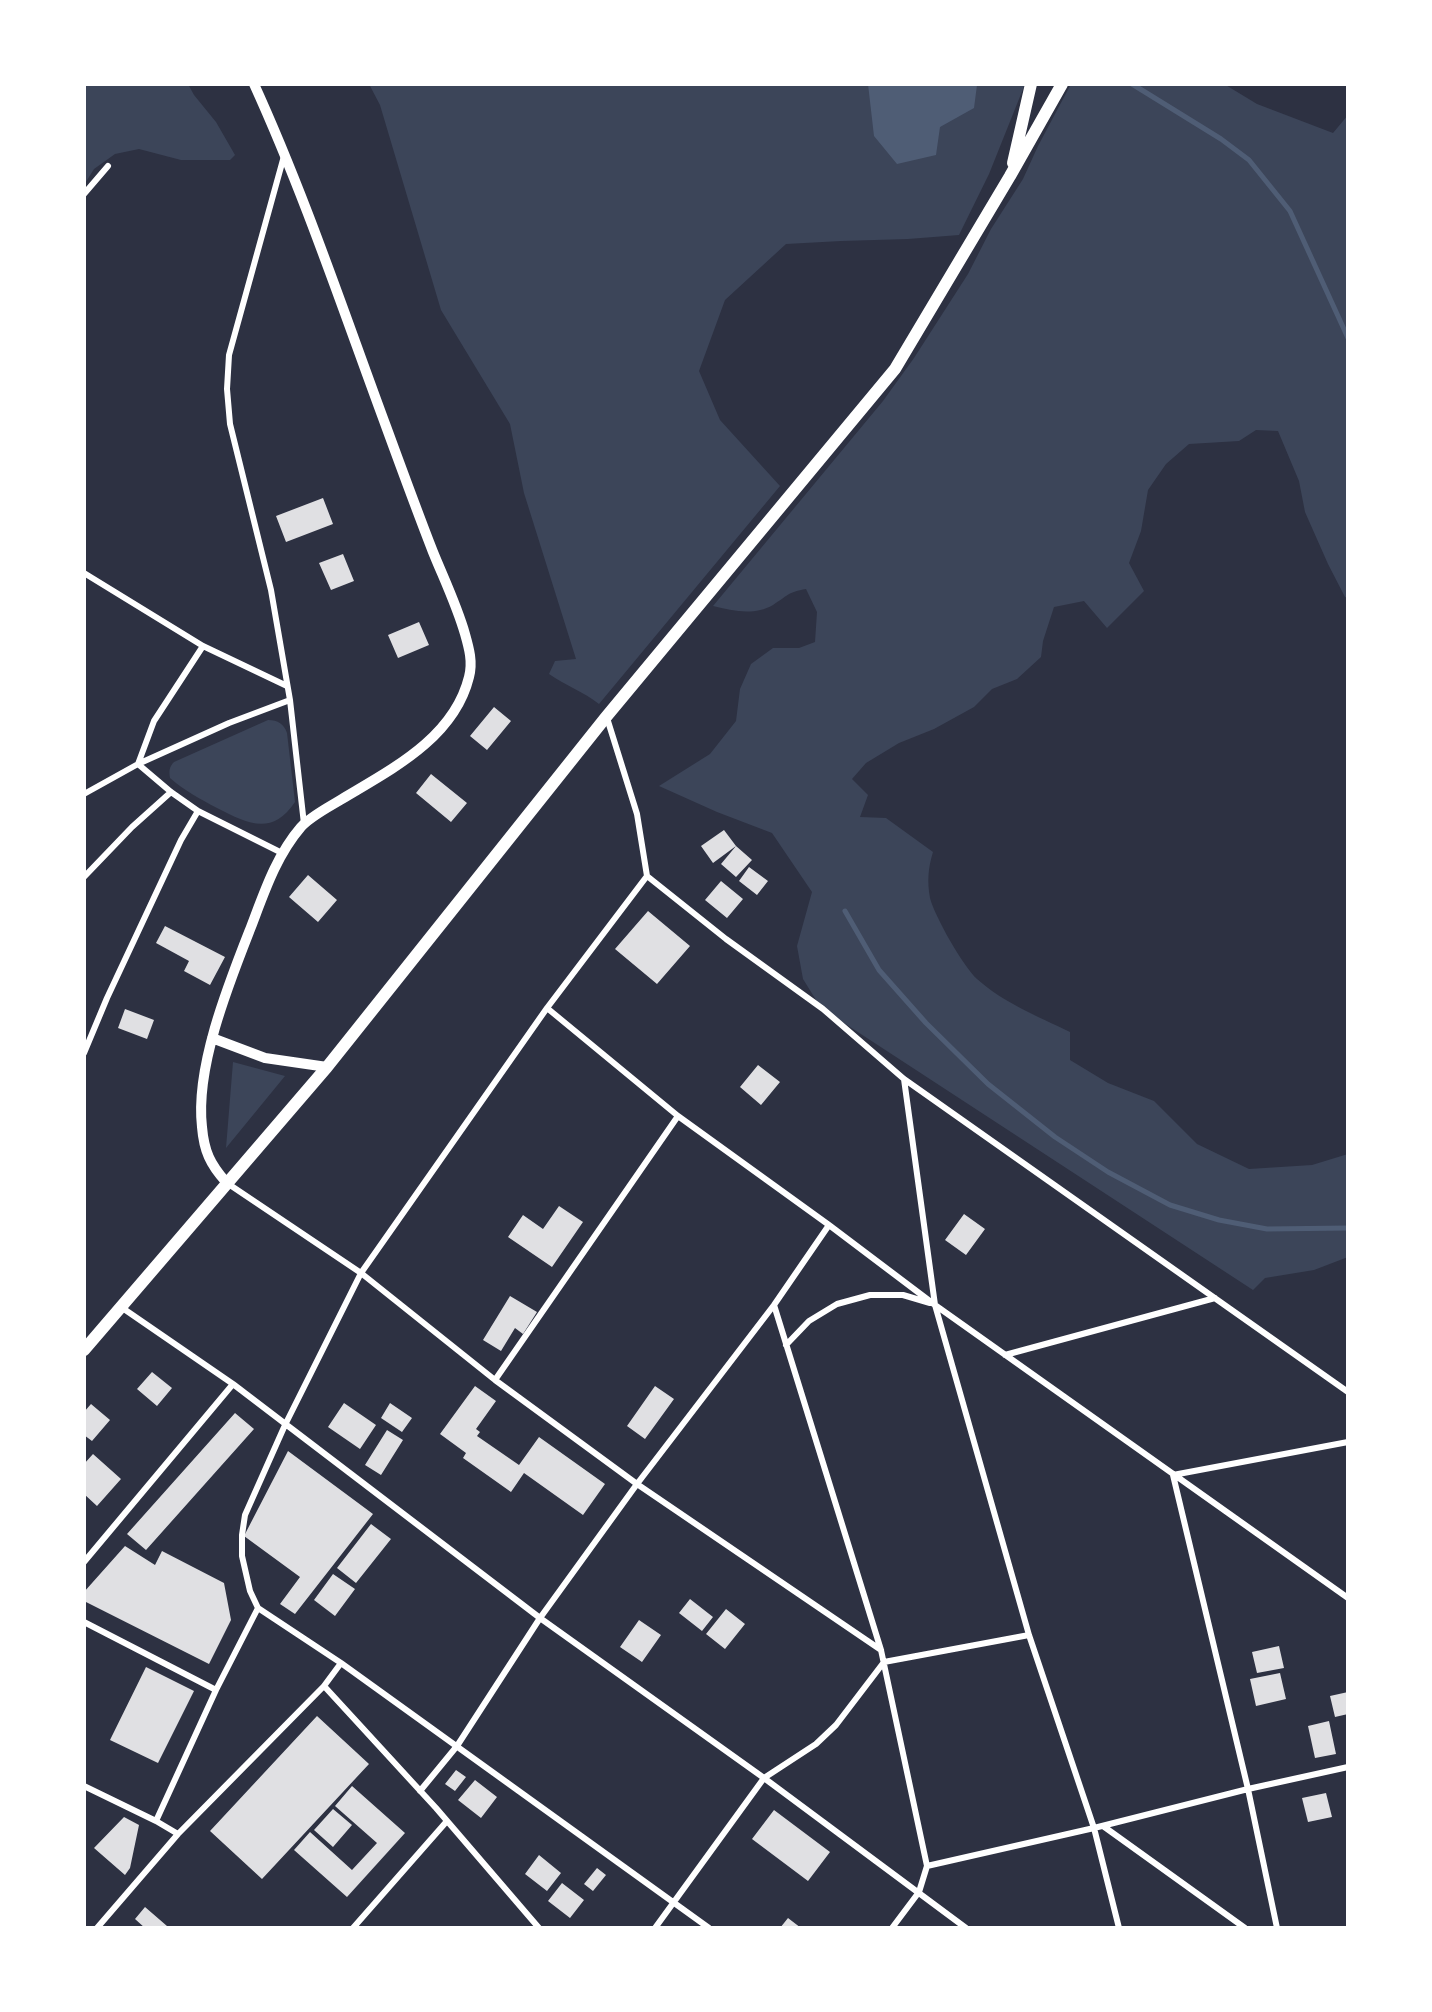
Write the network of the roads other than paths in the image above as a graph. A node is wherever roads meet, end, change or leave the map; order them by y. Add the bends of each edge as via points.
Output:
1 (254, 84) edge
2 (1031, 84) edge
3 (1062, 84) edge
4 (285, 153) junction
5 (108, 166) dead end
6 (1010, 176) junction
7 (84, 194) edge
8 (84, 573) edge
9 (203, 646) junction
10 (286, 686) junction
11 (290, 700) junction
12 (606, 717) junction
13 (138, 764) junction
14 (171, 792) junction
15 (84, 794) edge
16 (198, 811) junction
17 (304, 824) junction
18 (282, 853) junction
19 (647, 876) junction
20 (84, 877) edge
21 (547, 1008) junction
22 (212, 1038) junction
23 (84, 1053) edge
24 (327, 1067) junction
25 (904, 1079) junction
26 (678, 1116) junction
27 (226, 1182) junction
28 (829, 1225) junction
29 (361, 1273) junction
30 (1215, 1298) junction
31 (774, 1305) junction
32 (935, 1305) junction
33 (120, 1307) junction
34 (786, 1345) junction
35 (84, 1350) edge
36 (1005, 1355) junction
37 (495, 1380) junction
38 (233, 1384) junction
39 (1348, 1392) edge
40 (285, 1425) junction
41 (1348, 1442) edge
42 (1173, 1475) junction
43 (637, 1484) junction
44 (84, 1562) edge
45 (1348, 1598) edge
46 (258, 1608) junction
47 (540, 1618) junction
48 (84, 1622) edge
49 (1029, 1635) junction
50 (881, 1650) junction
51 (884, 1662) junction
52 (341, 1663) junction
53 (324, 1686) junction
54 (216, 1690) junction
55 (457, 1746) junction
56 (1348, 1767) edge
57 (764, 1778) junction
58 (84, 1786) edge
59 (1248, 1790) junction
60 (420, 1791) junction
61 (156, 1821) junction
62 (447, 1821) junction
63 (1103, 1826) junction
64 (1094, 1828) junction
65 (178, 1834) junction
66 (927, 1866) junction
67 (920, 1892) junction
68 (674, 1903) junction
69 (97, 1928) edge
70 (353, 1928) edge
71 (539, 1928) edge
72 (656, 1928) edge
73 (709, 1928) edge
74 (892, 1928) edge
75 (966, 1928) edge
76 (1119, 1928) edge
77 (1245, 1928) edge
78 (1277, 1928) edge

1 - 4 street
2 - 6 main road
3 - 6 main road
4 - 10 street via 229,354 227,389 230,424 272,590
4 - 17 street via 470,653 470,674 463,695 444,727 422,748
5 - 7 street
6 - 12 main road via 895,369
8 - 9 street
9 - 10 street
9 - 13 street via 153,721
10 - 11 street
11 - 13 street
11 - 17 street
12 - 19 street via 637,814
12 - 24 main road
13 - 14 street
13 - 15 street
14 - 16 street
14 - 20 street
16 - 18 street
16 - 23 street via 106,998
17 - 18 street
18 - 22 street via 239,957
19 - 21 street
19 - 25 street via 823,1009
21 - 26 street
21 - 29 street
22 - 24 street via 265,1058
22 - 27 street via 202,1089 201,1124 212,1167
24 - 27 main road
25 - 30 street
25 - 32 street
26 - 28 street
26 - 37 street
27 - 29 street
27 - 33 main road
28 - 31 street
28 - 32 street
29 - 37 street
29 - 40 street
30 - 36 street
30 - 39 street
31 - 34 street
31 - 43 street
32 - 34 street via 903,1295 870,1295 837,1304 809,1321
32 - 36 street
32 - 49 street
33 - 35 main road
33 - 38 street
34 - 50 street
36 - 42 street
37 - 43 street
38 - 40 street
38 - 44 street
40 - 46 street via 245,1515 242,1535 242,1556
40 - 47 street
41 - 42 street
42 - 45 street
42 - 59 street
43 - 47 street
43 - 50 street
46 - 52 street
46 - 54 street
47 - 55 street
47 - 57 street
48 - 54 street
49 - 51 street
49 - 64 street
50 - 51 street
51 - 57 street via 836,1725 816,1744
51 - 66 street
52 - 53 street
52 - 55 street
53 - 60 street
53 - 65 street
54 - 61 street
55 - 60 street
55 - 68 street
56 - 59 street
57 - 67 street
57 - 68 street
58 - 61 street
59 - 63 street
59 - 78 street
60 - 62 street
61 - 65 street
62 - 70 street
62 - 71 street
63 - 64 street
63 - 77 street
64 - 66 street
64 - 76 street
65 - 69 street
66 - 67 street
67 - 74 street
67 - 75 street
68 - 72 street
68 - 73 street

